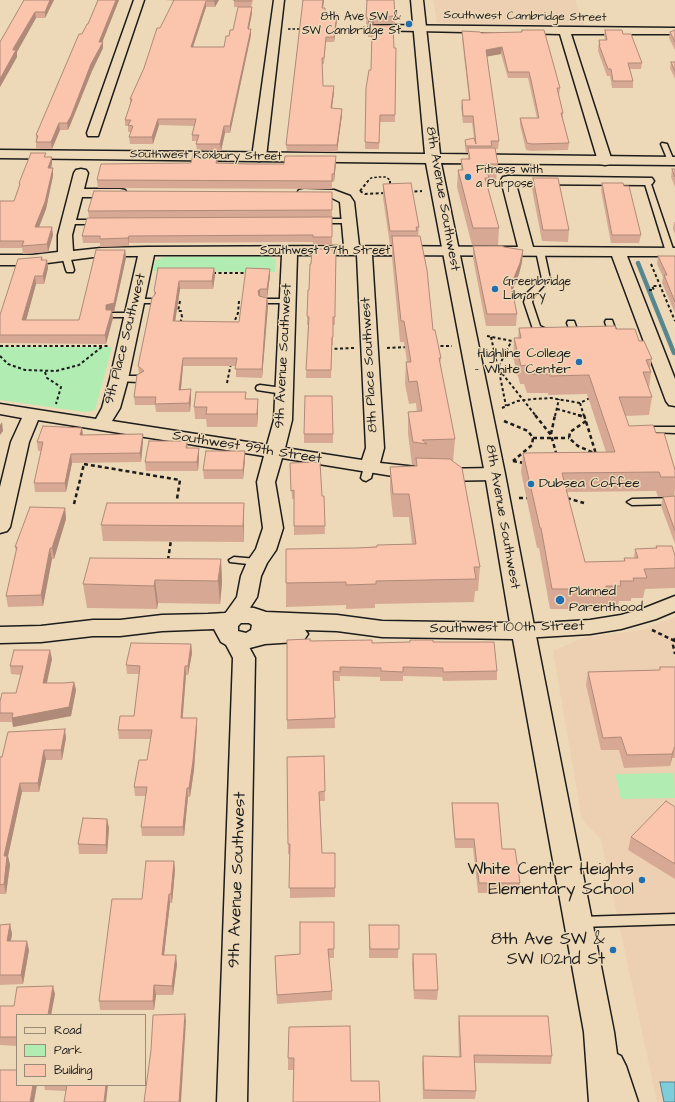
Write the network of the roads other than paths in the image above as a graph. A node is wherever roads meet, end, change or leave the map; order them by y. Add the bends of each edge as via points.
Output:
1 (139, 0) edge
2 (280, 0) edge
3 (417, 0) edge
4 (374, 28) edge
5 (420, 28) junction
6 (564, 30) junction
7 (675, 31) edge
8 (93, 133) dead end
9 (664, 144) dead end
10 (0, 154) edge
11 (259, 157) junction
12 (433, 159) junction
13 (605, 161) junction
14 (673, 161) edge
15 (81, 173) dead end
16 (647, 181) joint
17 (76, 193) junction
18 (134, 193) edge
19 (290, 193) edge
20 (310, 221) edge
21 (349, 221) junction
22 (68, 222) junction
23 (108, 222) edge
24 (290, 250) junction
25 (358, 250) junction
26 (147, 251) junction
27 (451, 251) junction
28 (534, 251) junction
29 (618, 252) junction
30 (673, 252) edge
31 (1, 263) edge
32 (68, 263) junction
33 (263, 301) edge
34 (287, 301) junction
35 (140, 306) junction
36 (111, 315) edge
37 (609, 322) dead end
38 (571, 323) dead end
39 (611, 331) edge
40 (119, 379) junction
41 (139, 379) edge
42 (260, 388) dead end
43 (283, 391) junction
44 (675, 401) edge
45 (0, 409) edge
46 (32, 415) junction
47 (101, 425) junction
48 (652, 430) edge
49 (675, 430) edge
50 (274, 453) junction
51 (367, 472) junction
52 (495, 474) junction
53 (675, 501) edge
54 (632, 502) dead end
55 (3, 504) edge
56 (0, 527) edge
57 (234, 560) dead end
58 (257, 562) junction
59 (675, 603) edge
60 (0, 622) edge
61 (92, 628) junction
62 (245, 631) junction
63 (522, 631) junction
64 (0, 635) edge
65 (675, 920) edge
66 (578, 922) junction
67 (599, 1032) junction
68 (232, 1102) edge
69 (605, 1102) edge
70 (622, 1102) edge

1 - 8 street
2 - 11 street
3 - 5 street, 8th Avenue Southwest
4 - 5 street, Southwest Cambridge Street
5 - 6 street, Southwest Cambridge Street
5 - 12 street, 8th Avenue Southwest
6 - 7 street, Southwest Cambridge Street
6 - 13 street
9 - 14 lane
10 - 11 street, Southwest Roxbury Street
11 - 12 street, Southwest Roxbury Street
12 - 13 street, Southwest Roxbury Street
12 - 27 street, 8th Avenue Southwest
13 - 14 street, Southwest Roxbury Street
15 - 17 street
16 - 28 street via 508,180
16 - 30 lane
17 - 18 street
17 - 22 street
19 - 21 street, 8th Place Southwest via 322,193 342,197 347,202
20 - 21 lane
21 - 25 street, 8th Place Southwest
22 - 23 lane
22 - 32 street via 64,243
24 - 25 street, Southwest 97th Street
24 - 26 street, Southwest 97th Street
24 - 34 street, 9th Avenue Southwest
25 - 27 street, Southwest 97th Street
25 - 51 street, 8th Place Southwest via 375,448
26 - 32 street, Southwest 97th Street via 101,252
26 - 35 street, 9th Place Southwest
27 - 28 street, Southwest 97th Street
27 - 52 street, 8th Avenue Southwest
28 - 29 street, Southwest 97th Street
28 - 38 lane via 546,279 530,295 528,302 536,327 546,332 570,332
29 - 30 street, Southwest 97th Street
29 - 44 street via 643,331
31 - 32 street, Southwest 97th Street via 32,260
33 - 34 lane
34 - 43 street, 9th Avenue Southwest
35 - 36 lane
35 - 40 street, 9th Place Southwest
37 - 39 lane
40 - 41 lane
40 - 47 street, 9th Place Southwest via 111,408
42 - 43 lane
43 - 50 street, 9th Avenue Southwest via 282,420
45 - 46 street, Southwest 99th Street
46 - 47 street, Southwest 99th Street
46 - 55 street via 20,442
47 - 50 street, Southwest 99th Street
48 - 49 lane
50 - 51 street, Southwest 99th Street
50 - 58 street, 9th Avenue Southwest via 266,482 273,528 266,550
51 - 52 street, Southwest 99th Street
52 - 63 street, 8th Avenue Southwest
53 - 54 lane
55 - 56 street
57 - 58 lane
58 - 62 street, 9th Avenue Southwest via 247,597
59 - 63 street, Southwest 100th Street via 621,622 590,627
60 - 61 street, Southwest 100th Street
61 - 62 street, Southwest 100th Street via 120,628 160,634
61 - 64 street, Southwest 100th Street via 41,634
62 - 63 street, Southwest 100th Street via 336,634 382,628
62 - 68 street, 9th Avenue Southwest
63 - 66 street, 8th Avenue Southwest
65 - 66 lane
66 - 67 street, 8th Avenue Southwest
67 - 69 street, 8th Avenue Southwest
67 - 70 street, 8th Avenue Southwest

